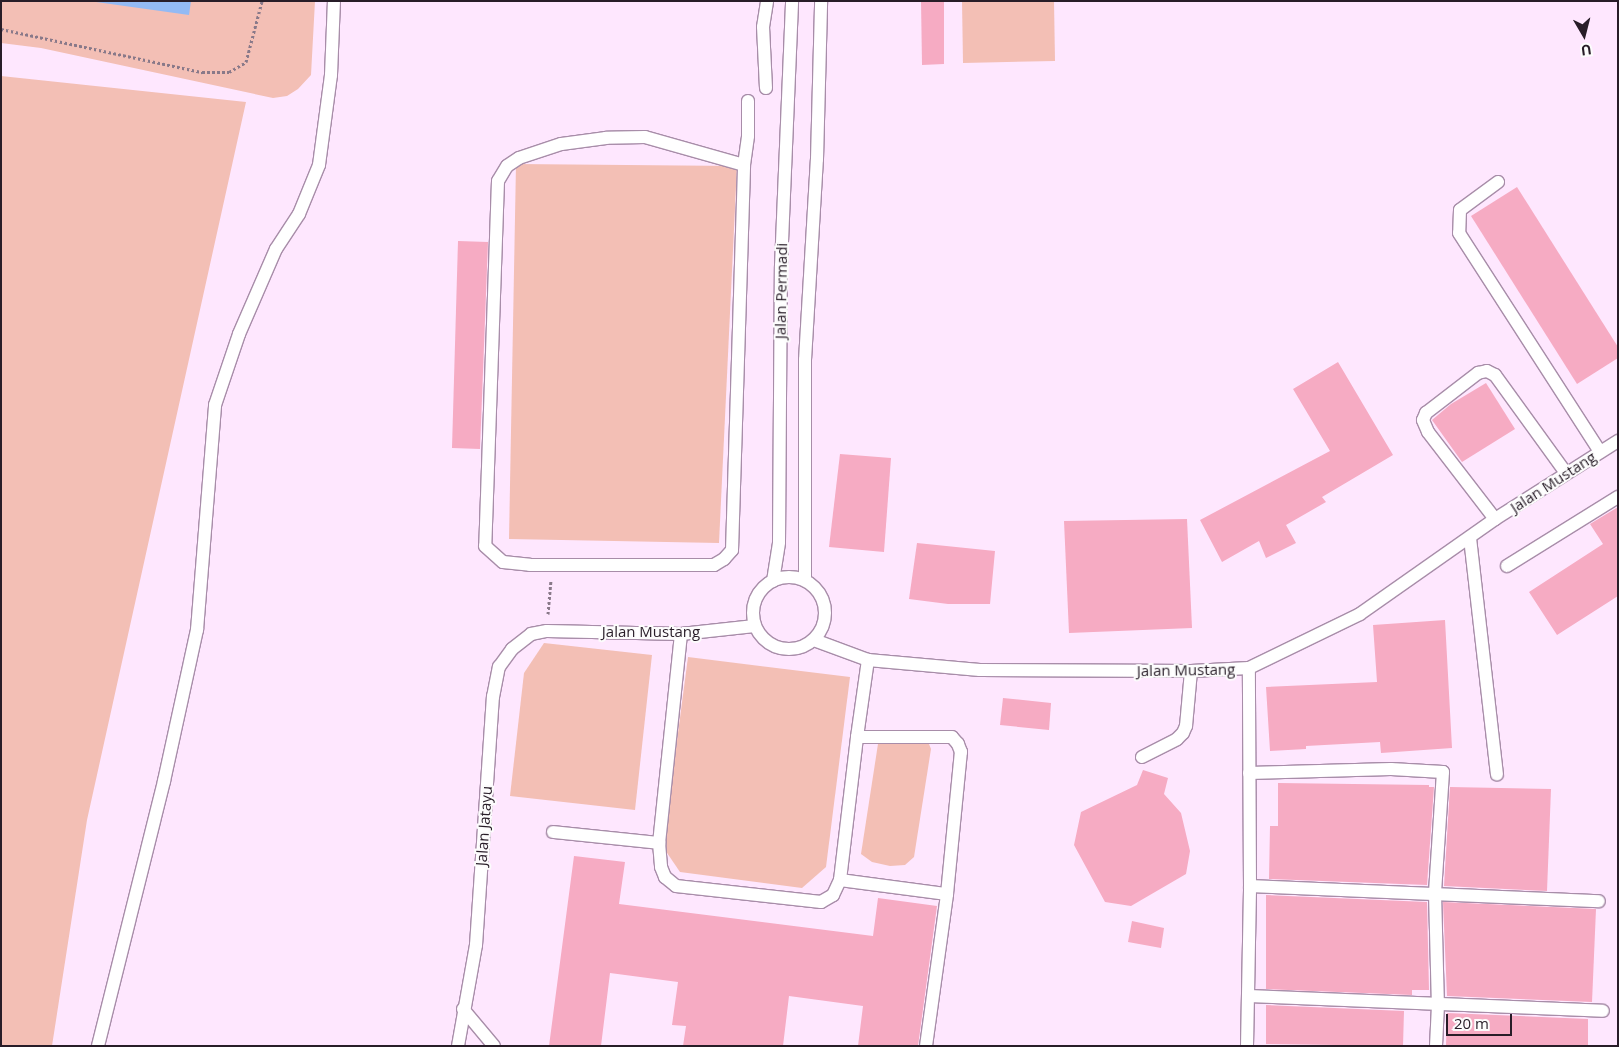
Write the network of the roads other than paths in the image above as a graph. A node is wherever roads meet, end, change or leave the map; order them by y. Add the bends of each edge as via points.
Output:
1 (334, 1) edge
2 (767, 1) edge
3 (792, 1) edge
4 (821, 1) edge
5 (766, 88) dead end
6 (748, 101) dead end
7 (744, 165) junction
8 (1498, 182) dead end
9 (1618, 441) edge
10 (1600, 452) junction
11 (1566, 473) junction
12 (1618, 497) edge
13 (1495, 519) junction
14 (1470, 538) junction
15 (1507, 566) dead end
16 (805, 580) junction
17 (772, 581) junction
18 (756, 626) junction
19 (547, 631) joint
20 (681, 634) junction
21 (814, 640) junction
22 (868, 660) junction
23 (1249, 668) junction
24 (1191, 671) junction
25 (856, 737) junction
26 (1142, 757) dead end
27 (1250, 773) junction
28 (1497, 774) dead end
29 (553, 832) dead end
30 (660, 843) junction
31 (840, 880) junction
32 (1250, 886) junction
33 (1436, 893) junction
34 (947, 894) junction
35 (1599, 901) dead end
36 (1249, 996) junction
37 (1438, 1006) junction
38 (463, 1009) junction
39 (1603, 1011) dead end
40 (98, 1046) edge
41 (458, 1046) edge
42 (494, 1046) edge
43 (926, 1046) edge
44 (1247, 1046) edge
45 (1436, 1046) edge

1 - 40 lane via 331,75 319,165 299,214 276,249 239,334 215,405 197,630 164,781
2 - 5 lane via 764,27
3 - 17 lane, Jalan Permadi via 781,266 779,542
4 - 16 lane, Jalan Permadi via 817,159 805,360
6 - 7 lane
7 - 7 lane via 645,137 606,138 561,144 519,158 508,166 498,181 485,546 503,562 714,565 732,550
8 - 10 lane via 1460,210 1459,233
9 - 10 lane, Jalan Mustang
10 - 11 lane, Jalan Mustang
11 - 13 lane, Jalan Mustang
11 - 13 lane via 1495,375 1488,371 1478,373 1426,412 1423,420 1428,432
12 - 15 lane
13 - 14 lane, Jalan Mustang
14 - 23 lane, Jalan Mustang via 1360,614
14 - 28 lane
16 - 17 lane via 785,577
16 - 21 lane via 824,601 826,615
17 - 18 lane via 755,600 753,614
18 - 20 lane, Jalan Mustang
18 - 21 lane via 763,638 774,646 802,647
19 - 20 lane, Jalan Mustang
19 - 38 lane, Jalan Jatayu via 531,634 512,649 499,667 493,698 476,946
20 - 30 lane
21 - 22 lane, Jalan Mustang
22 - 24 lane, Jalan Mustang via 980,670
22 - 25 lane
23 - 24 lane, Jalan Mustang
23 - 27 lane
24 - 26 lane via 1183,733
25 - 31 lane
25 - 34 lane via 952,737 958,744 960,752
27 - 32 lane
27 - 33 lane via 1390,769 1443,772
29 - 30 lane
30 - 31 lane via 661,867 665,877 676,886 821,902 833,895
31 - 34 lane
32 - 33 lane
32 - 36 lane
33 - 35 lane
33 - 37 lane
34 - 43 lane
36 - 37 lane
36 - 44 lane
37 - 39 lane
37 - 45 lane
38 - 41 lane, Jalan Jatayu
38 - 42 lane

